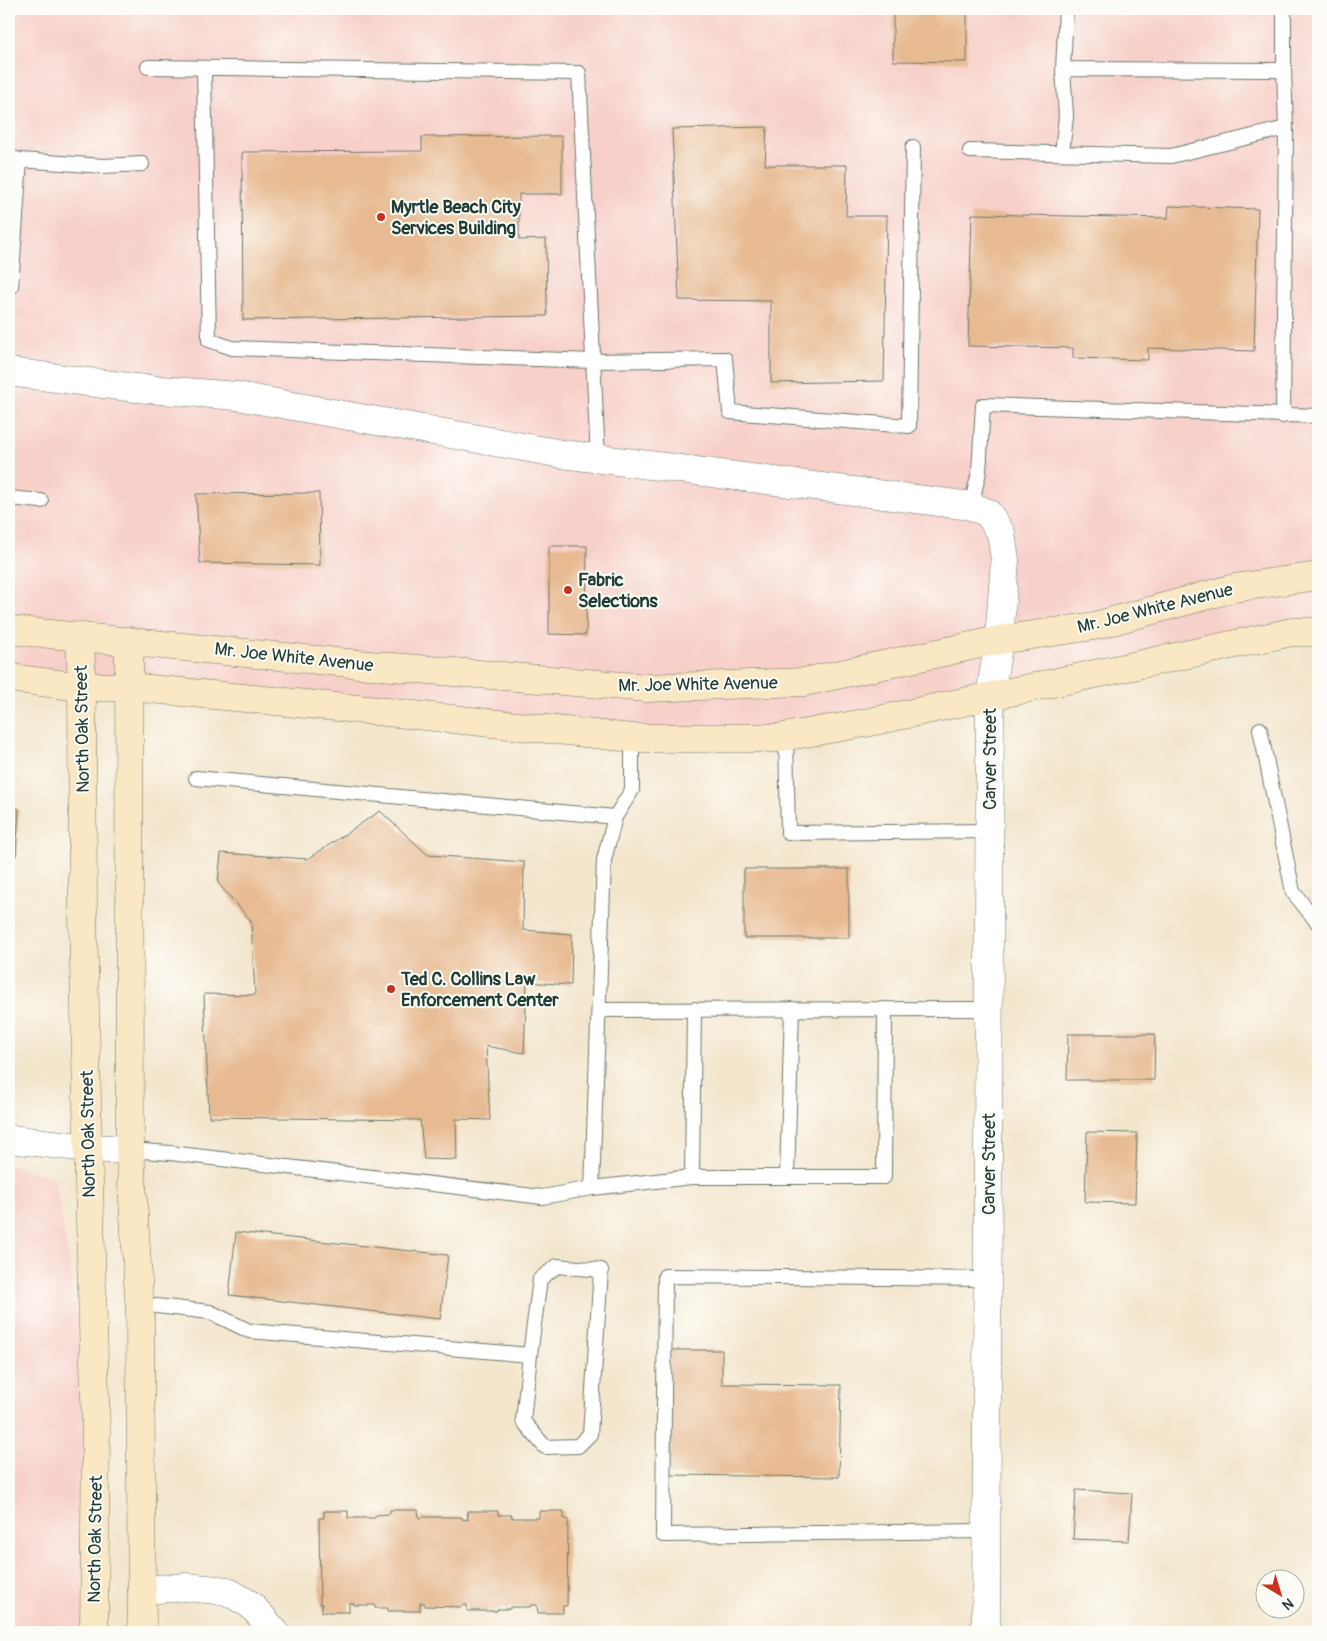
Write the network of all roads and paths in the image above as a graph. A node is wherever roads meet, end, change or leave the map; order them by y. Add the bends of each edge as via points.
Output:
1 (1066, 9) edge
2 (1284, 9) edge
3 (148, 67) dead end
4 (204, 68) junction
5 (1063, 69) junction
6 (1284, 70) junction
7 (1286, 128) junction
8 (913, 147) dead end
9 (970, 151) dead end
10 (1062, 153) junction
11 (14, 159) edge
12 (142, 164) dead end
13 (9, 287) edge
14 (593, 362) junction
15 (9, 372) edge
16 (1282, 416) junction
17 (1318, 416) edge
18 (598, 459) junction
19 (9, 498) edge
20 (40, 501) dead end
21 (971, 506) junction
22 (1318, 576) edge
23 (9, 630) edge
24 (1318, 632) edge
25 (80, 636) junction
26 (999, 640) junction
27 (129, 641) junction
28 (9, 678) edge
29 (82, 687) junction
30 (130, 687) junction
31 (990, 696) junction
32 (1260, 728) dead end
33 (786, 736) junction
34 (632, 738) junction
35 (196, 778) dead end
36 (615, 817) junction
37 (990, 831) junction
38 (1318, 923) edge
39 (694, 1009) junction
40 (792, 1009) junction
41 (885, 1009) junction
42 (990, 1009) junction
43 (599, 1010) junction
44 (9, 1139) edge
45 (88, 1148) junction
46 (130, 1150) junction
47 (692, 1177) junction
48 (787, 1177) junction
49 (592, 1188) junction
50 (988, 1279) junction
51 (139, 1304) junction
52 (530, 1356) junction
53 (987, 1531) junction
54 (142, 1590) junction
55 (94, 1632) edge
56 (142, 1632) edge
57 (275, 1632) edge
58 (986, 1632) edge

1 - 5 lane
2 - 6 lane
3 - 4 lane
4 - 14 lane via 208,340 232,348
4 - 14 lane via 579,73
5 - 6 lane
5 - 10 lane via 1066,116
6 - 7 lane
7 - 10 lane via 1171,156
7 - 16 lane
8 - 14 lane via 909,426 730,412 725,359
9 - 10 lane
11 - 12 lane via 103,166
11 - 13 lane
14 - 18 lane
15 - 18 street via 136,388 237,396
16 - 17 lane
16 - 21 lane via 983,405 979,472
18 - 21 street
19 - 20 lane
21 - 26 street, Carver Street via 988,513 1001,533 1005,560
22 - 26 main road, Mr. Joe White Avenue via 1234,588 1094,626
23 - 25 main road, Mr. Joe White Avenue
24 - 31 main road via 1292,632
25 - 27 main road, Mr. Joe White Avenue
25 - 29 main road, North Oak Street
26 - 27 main road, Mr. Joe White Avenue via 804,682 647,688
26 - 31 street, Carver Street
27 - 30 main road
28 - 29 main road
29 - 30 main road
29 - 45 main road, North Oak Street
30 - 34 main road
30 - 46 main road
31 - 33 main road
31 - 37 street, Carver Street
32 - 38 lane via 1292,892
33 - 34 main road
33 - 37 lane via 788,833
34 - 36 lane via 632,790
35 - 36 lane
36 - 43 lane via 604,860
37 - 42 street, Carver Street
39 - 40 lane
39 - 43 lane
39 - 47 lane
40 - 41 lane
40 - 48 lane
41 - 42 lane
41 - 48 lane via 884,1177
42 - 50 street, Carver Street
43 - 49 lane
44 - 45 street
45 - 46 street
45 - 55 main road, North Oak Street via 96,1431
46 - 49 lane via 542,1198
46 - 51 main road
47 - 48 lane
47 - 49 lane
50 - 53 street, Carver Street
50 - 53 lane via 665,1276 663,1535
51 - 52 lane via 210,1312 249,1331
51 - 54 main road
52 - 52 lane via 540,1280 557,1266 601,1270 590,1434 578,1446 545,1447 523,1421
53 - 58 street, Carver Street
54 - 56 main road
54 - 57 street via 186,1587 227,1591 251,1605

